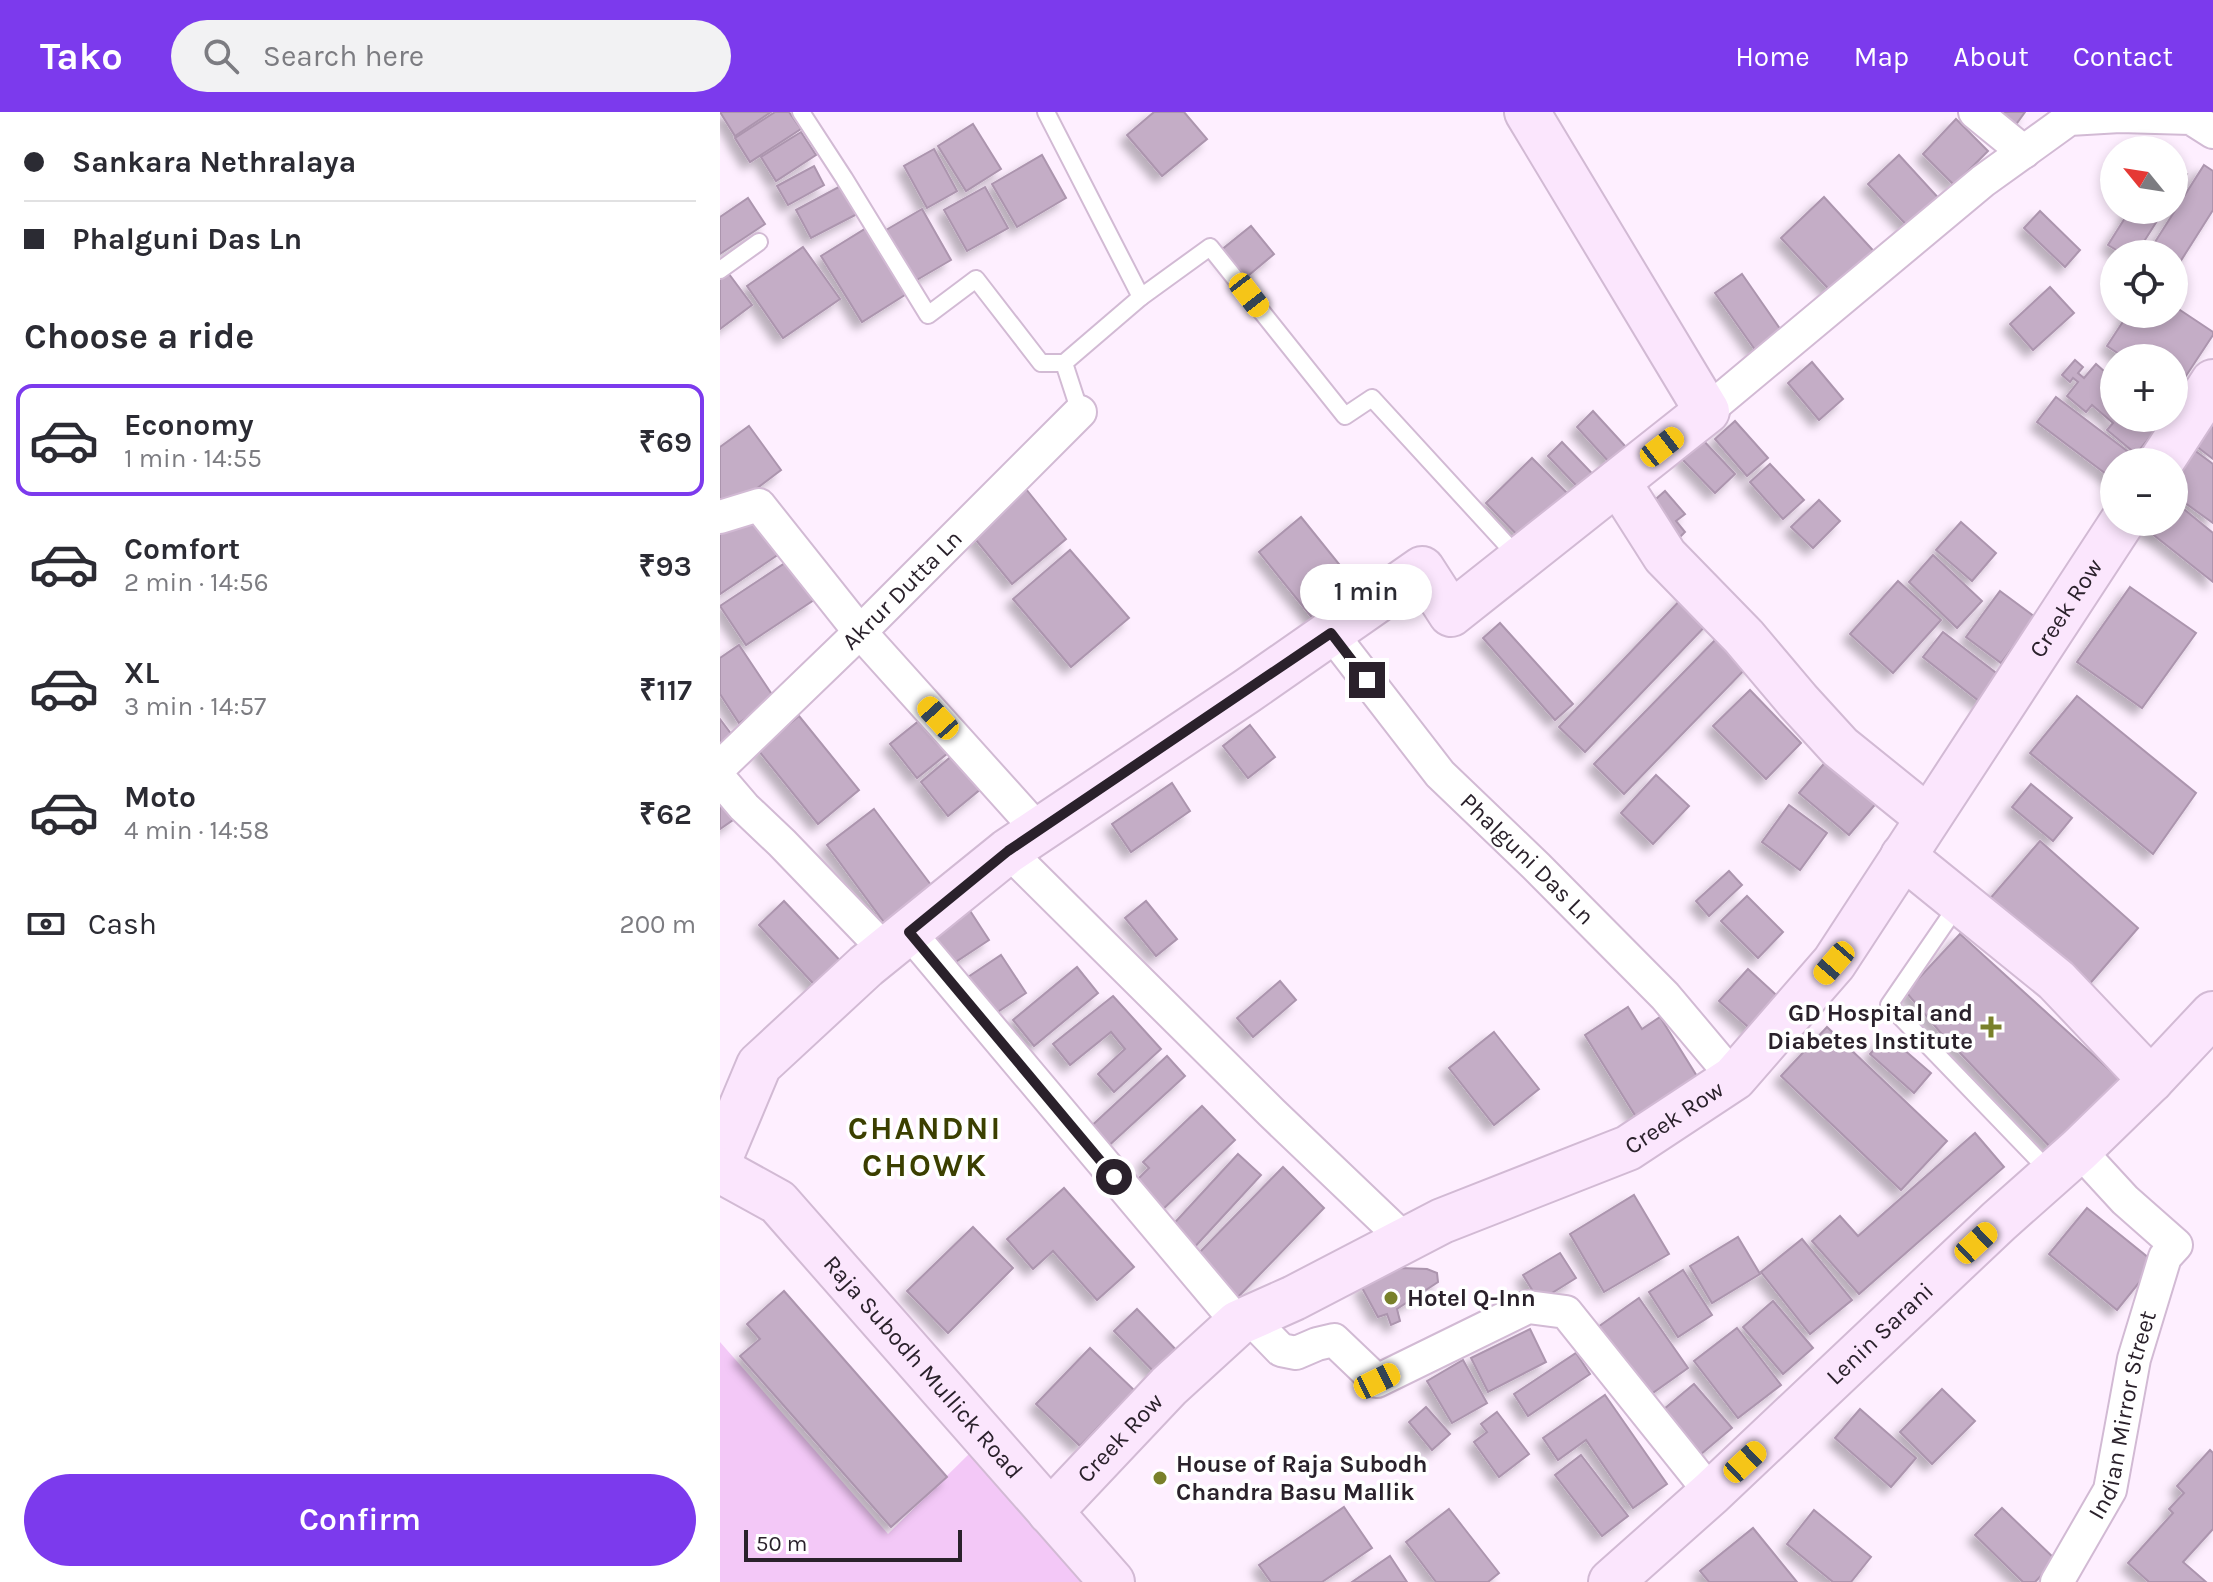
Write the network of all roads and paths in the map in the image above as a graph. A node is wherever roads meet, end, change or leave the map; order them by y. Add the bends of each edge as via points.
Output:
1 (801, 112) edge
2 (1046, 112) edge
3 (1527, 112) edge
4 (1975, 112) edge
5 (2200, 121) edge
6 (2024, 152) junction
7 (759, 242) dead end
8 (720, 270) edge
9 (1141, 297) junction
10 (1064, 363) junction
11 (2213, 382) edge
12 (1707, 411) junction
13 (1080, 412) joint
14 (2170, 448) edge
15 (1618, 482) junction
16 (720, 517) edge
17 (2113, 536) edge
18 (1520, 559) junction
19 (860, 632) junction
20 (1331, 633) junction
21 (720, 767) edge
22 (720, 779) edge
23 (1928, 818) junction
24 (1023, 840) junction
25 (1903, 856) junction
26 (1960, 902) junction
27 (897, 942) junction
28 (2213, 1014) edge
29 (1734, 1078) junction
30 (2151, 1080) junction
31 (720, 1158) edge
32 (2066, 1162) junction
33 (720, 1170) edge
34 (1405, 1240) junction
35 (1244, 1320) junction
36 (1711, 1493) junction
37 (1050, 1512) junction
38 (1112, 1582) edge
39 (1611, 1582) edge
40 (2057, 1582) edge

1 - 10 lane via 928,315 976,279 1041,363
2 - 9 lane
3 - 12 street
4 - 6 street
5 - 6 street via 2069,119
6 - 12 street
7 - 8 lane
9 - 10 lane
9 - 18 lane via 1210,247 1345,416 1372,398
10 - 13 lane
11 - 14 street
12 - 15 street
13 - 19 street, Akrur Dutta Ln
15 - 18 street
15 - 23 street via 1665,556 1840,747
16 - 19 street via 759,505
17 - 23 street, Creek Row
18 - 20 street via 1451,614 1422,569
19 - 21 street, Akrur Dutta Ln
19 - 24 street
20 - 24 street
20 - 29 street, Phalguni Das Ln via 1440,774 1665,996
22 - 27 street via 782,843
23 - 25 street, Creek Row
24 - 27 street
24 - 34 street via 1283,1123
25 - 26 street
25 - 29 street, Creek Row via 1834,963
26 - 30 street via 2056,980
26 - 32 lane via 1889,1005
27 - 31 street via 759,1065
27 - 35 street
28 - 30 street, Lenin Sarani
29 - 34 street, Creek Row via 1628,1148
30 - 32 street, Lenin Sarani
32 - 36 street, Lenin Sarani
32 - 40 street, Indian Mirror Street via 2125,1200 2176,1245 2165,1257 2134,1359 2110,1490
33 - 37 street, Raja Subodh Mullick Road via 778,1202
34 - 35 street, Creek Row
35 - 36 street via 1281,1350 1296,1353 1334,1340 1377,1381 1528,1307 1566,1312
35 - 37 street, Creek Row via 1169,1386
36 - 39 street, Lenin Sarani
37 - 38 street, Raja Subodh Mullick Road

